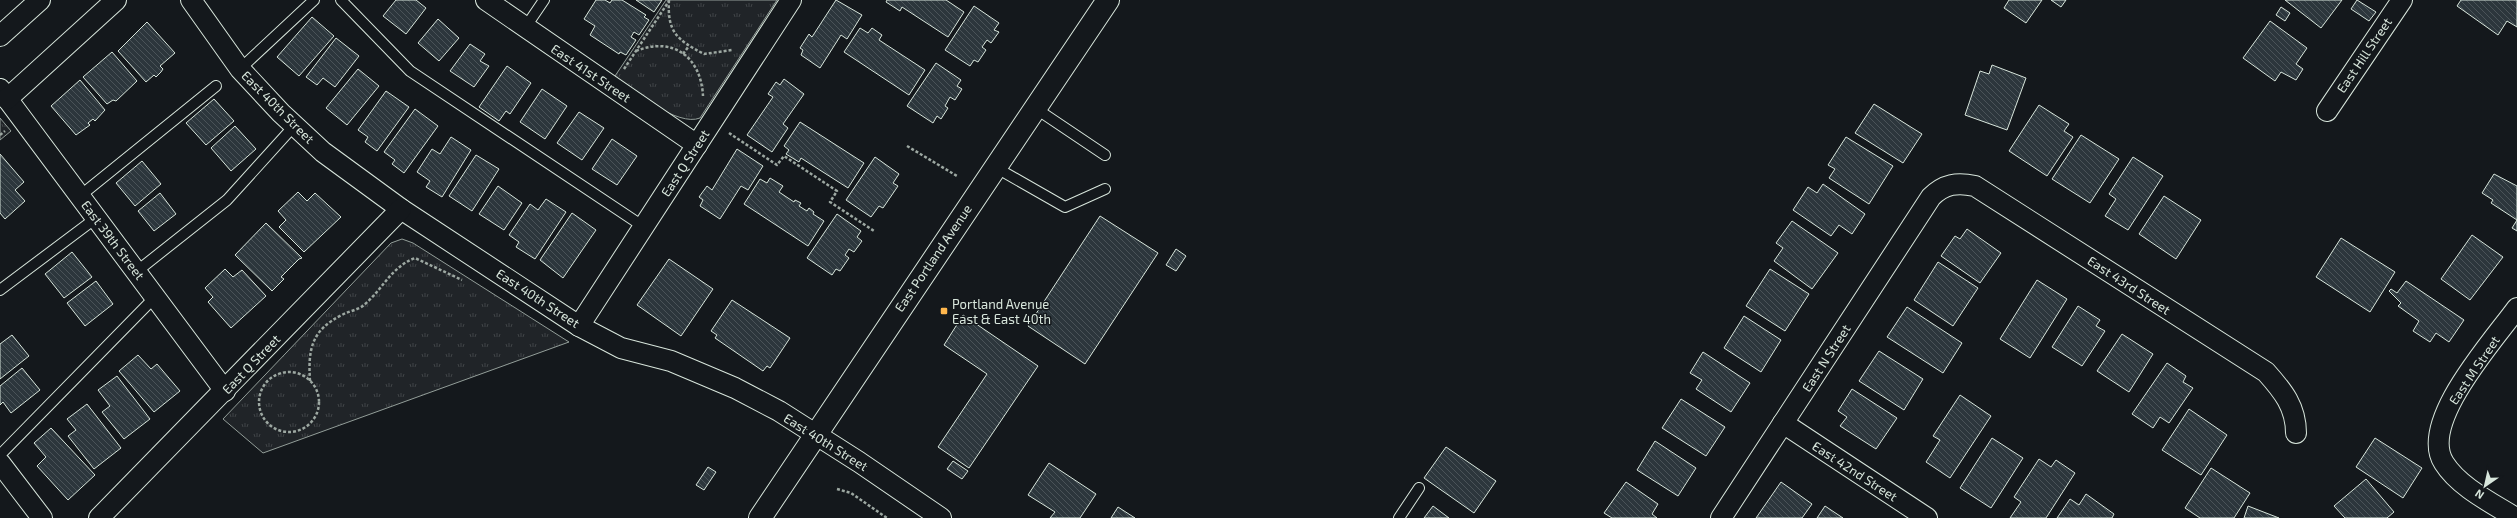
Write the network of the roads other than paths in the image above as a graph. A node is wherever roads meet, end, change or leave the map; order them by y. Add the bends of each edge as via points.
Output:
1 (40, 0) edge
2 (116, 0) edge
3 (191, 0) edge
4 (314, 0) edge
5 (341, 0) edge
6 (486, 0) edge
7 (544, 0) edge
8 (791, 0) edge
9 (1108, 0) edge
10 (2402, 0) edge
11 (525, 28) junction
12 (0, 36) edge
13 (240, 69) junction
14 (216, 86) dead end
15 (4, 94) edge
16 (1035, 108) junction
17 (2327, 111) dead end
18 (294, 126) junction
19 (697, 145) junction
20 (1105, 155) dead end
21 (995, 167) junction
22 (1105, 189) dead end
23 (80, 196) junction
24 (1931, 197) joint
25 (400, 209) junction
26 (96, 218) junction
27 (644, 227) junction
28 (136, 272) junction
29 (0, 290) edge
30 (155, 297) junction
31 (2517, 308) edge
32 (579, 326) junction
33 (225, 391) junction
34 (1783, 423) junction
35 (2296, 433) dead end
36 (814, 434) junction
37 (0, 455) edge
38 (0, 463) edge
39 (1419, 488) dead end
40 (42, 518) edge
41 (99, 518) edge
42 (760, 518) edge
43 (941, 518) edge
44 (1399, 518) edge
45 (1721, 518) edge
46 (1927, 518) edge
47 (2516, 518) edge

1 - 12 street
2 - 15 street
3 - 13 street, East 40th Street
4 - 13 lane
5 - 27 lane via 410,71
6 - 11 street, East 41st Street
7 - 11 lane
8 - 19 street, East Q Street
9 - 16 main road, East Portland Avenue
10 - 17 street, East Hill Street
11 - 19 street, East 41st Street
13 - 18 street, East 40th Street
14 - 23 lane
15 - 23 street, East 39th Street
16 - 20 lane
16 - 21 main road, East Portland Avenue
18 - 25 street, East 40th Street via 323,152
18 - 28 lane via 228,200
19 - 27 street, East Q Street
21 - 22 lane via 1065,207
21 - 36 main road, East Portland Avenue
23 - 26 street, East 39th Street
24 - 34 street, East N Street
24 - 35 street, East 43rd Street via 1940,188 1951,184 1964,183 1975,186 2266,372 2282,390 2291,407 2296,420
25 - 32 street, East 40th Street
25 - 33 street, East Q Street
26 - 28 street, East 39th Street
26 - 29 lane
27 - 32 street, East Q Street
28 - 30 street, East 39th Street
30 - 33 street, East 39th Street
30 - 37 lane
31 - 47 street, East M Street via 2455,393 2441,423 2438,446 2440,456 2450,471 2470,488
32 - 36 street, East 40th Street via 621,348 671,361 735,388
33 - 41 street, East Q Street
34 - 45 street, East N Street
34 - 46 street, East 42nd Street
36 - 42 main road, East Portland Avenue
36 - 43 street, East 40th Street
38 - 40 street
39 - 44 lane

